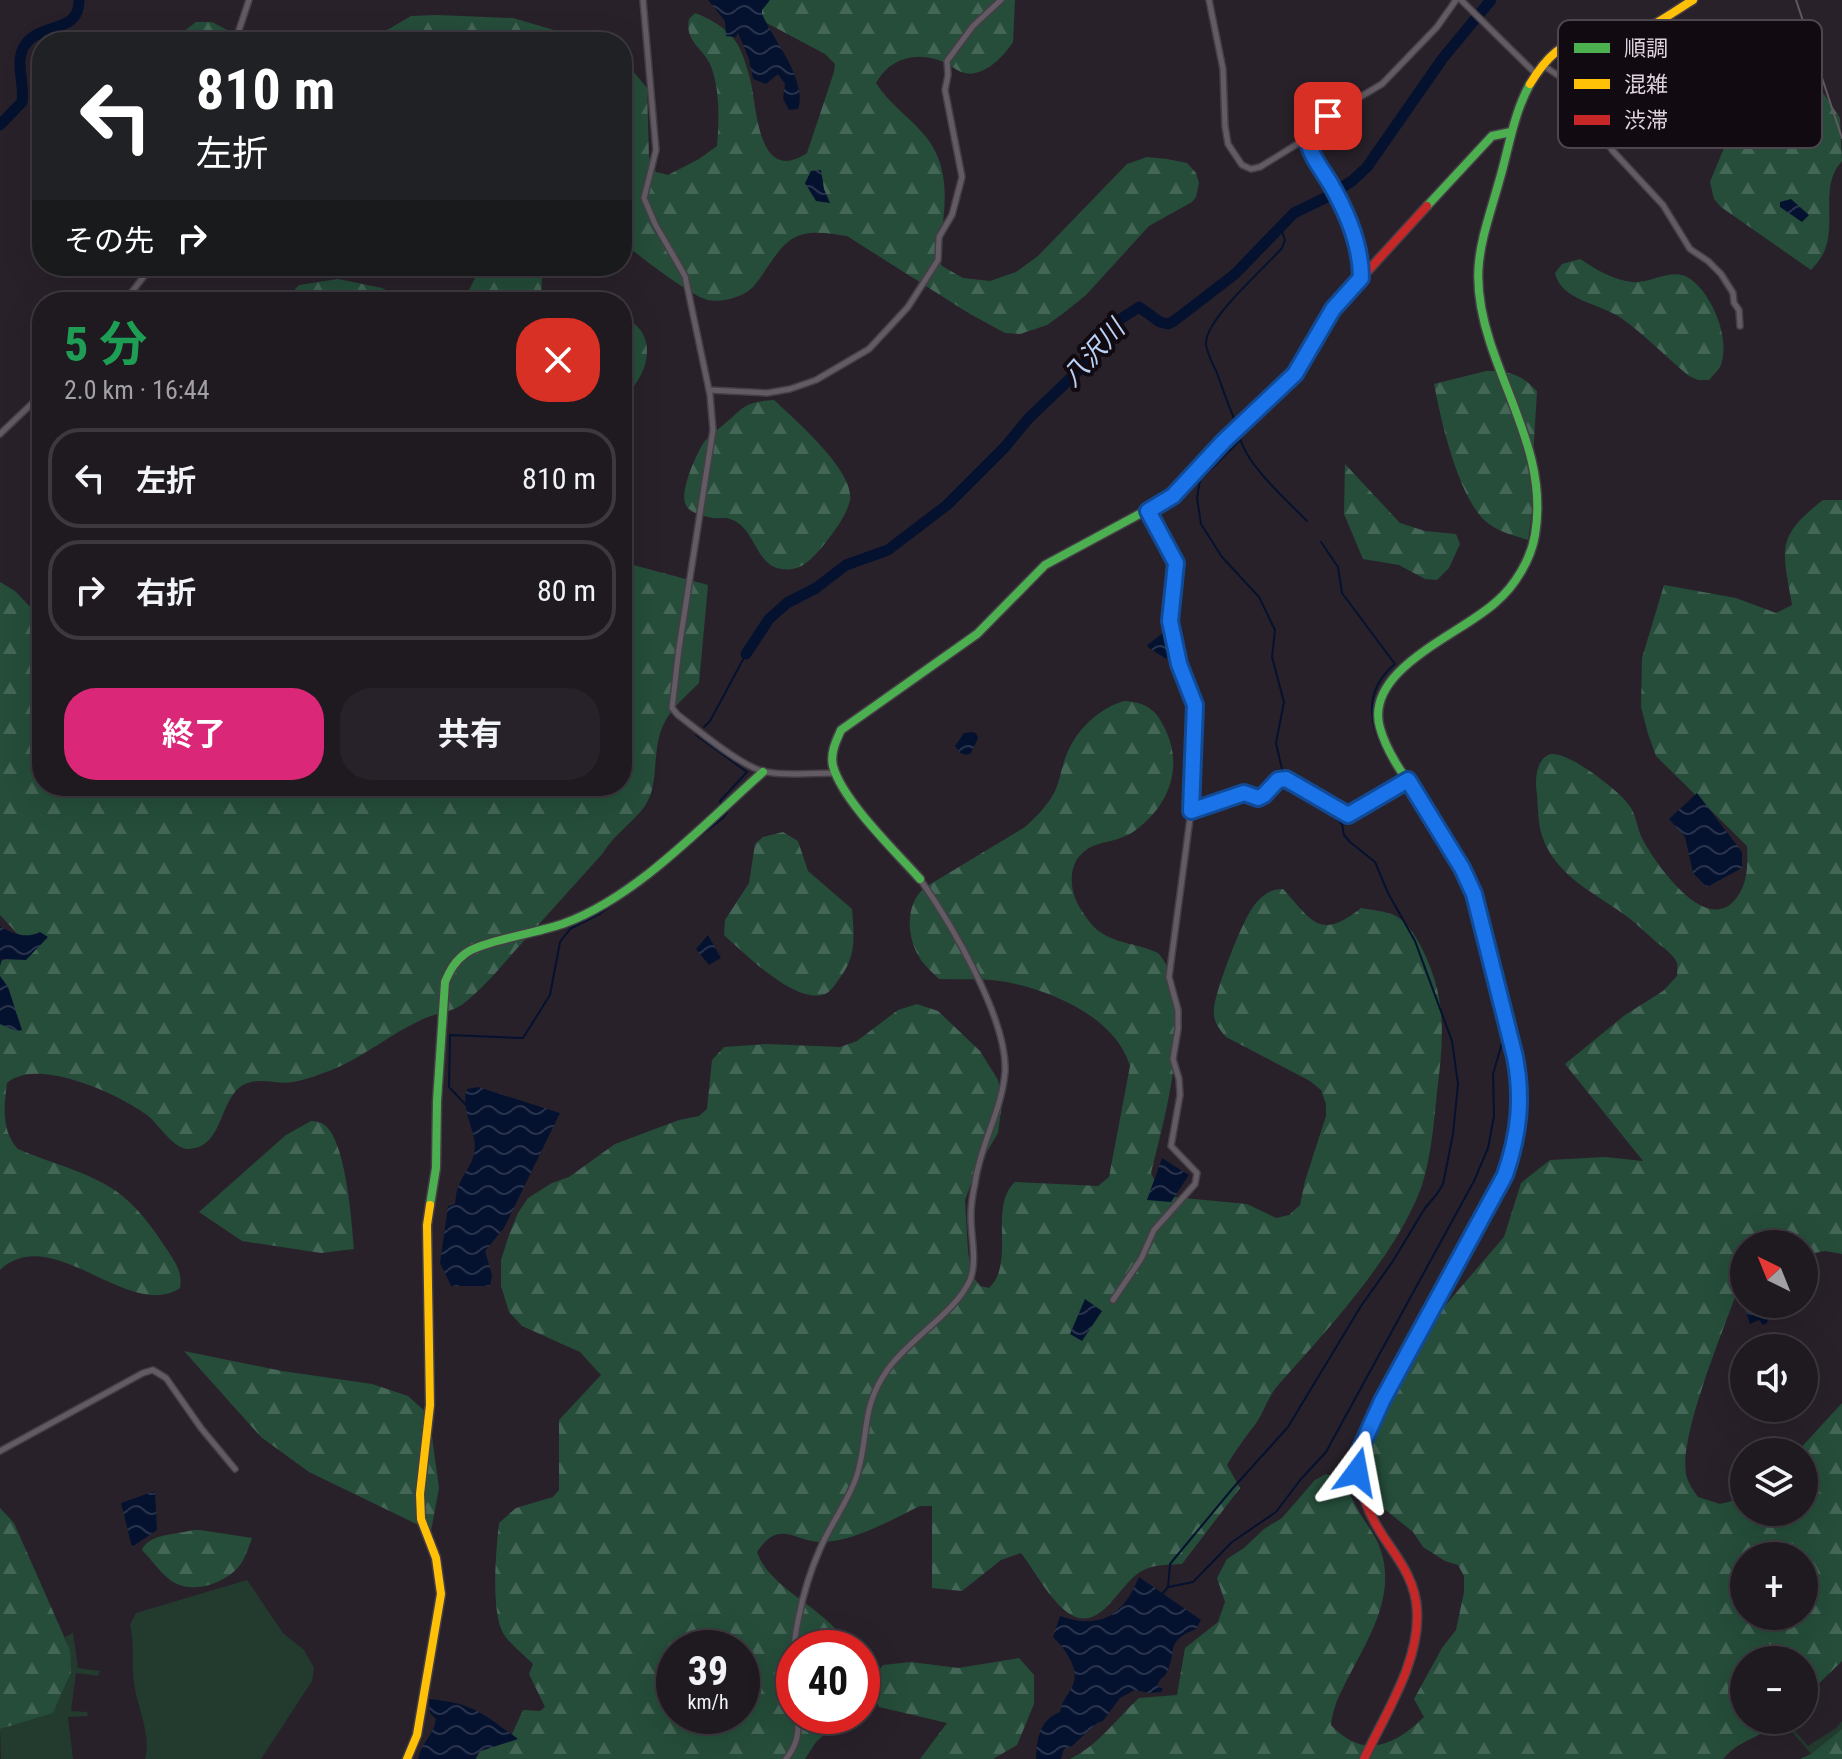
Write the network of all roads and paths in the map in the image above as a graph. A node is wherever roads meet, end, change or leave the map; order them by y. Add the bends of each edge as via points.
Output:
1 (249, 0) edge
2 (643, 0) edge
3 (1001, 0) edge
4 (1209, 0) edge
5 (1458, 0) edge
6 (1693, 0) edge
7 (1660, 20) edge
8 (238, 32) edge
9 (1558, 49) edge
10 (1544, 66) junction
11 (1537, 75) junction
12 (1558, 75) edge
13 (1511, 132) junction
14 (1307, 138) junction
15 (1611, 148) edge
16 (144, 276) edge
17 (1361, 278) junction
18 (132, 292) edge
19 (1740, 326) dead end
20 (709, 390) junction
21 (32, 404) edge
22 (0, 434) edge
23 (1148, 511) junction
24 (763, 772) junction
25 (834, 773) junction
26 (1408, 780) junction
27 (1191, 811) junction
28 (920, 879) joint
29 (1113, 1300) dead end
30 (0, 1451) edge
31 (235, 1469) dead end
32 (796, 1630) edge
33 (798, 1734) edge
34 (407, 1759) edge
35 (786, 1759) edge
36 (1364, 1759) edge

1 - 8 street
2 - 20 street via 656,144 644,198 685,276
3 - 20 street via 947,61 945,90 962,177 952,215 939,237 938,260 908,307 869,349 816,380 767,393
4 - 14 street via 1223,69 1228,144 1237,159 1251,169 1260,167
5 - 11 street
5 - 14 street via 1382,84 1328,116
6 - 7 street
9 - 10 street
10 - 11 street
10 - 12 street
11 - 13 street via 1521,100
13 - 17 street via 1492,136
13 - 26 street via 1479,244 1477,276 1486,329 1535,469 1535,538 1520,573 1497,603 1402,669 1384,689 1378,711 1381,733
14 - 17 street via 1358,246
15 - 19 street via 1663,205 1690,249 1721,274 1733,293
16 - 18 street
17 - 23 street via 1333,309 1295,374 1173,496
20 - 24 street via 712,448 672,708
21 - 22 street
23 - 25 street via 1045,565 977,634 841,730 834,745
23 - 27 street via 1176,563 1170,621 1195,705
24 - 25 street
24 - 34 street via 607,904 565,923 468,951 451,967 445,982 436,1168 427,1225 430,1405 420,1494 421,1519 436,1558 441,1594 417,1735
25 - 28 street
26 - 27 street via 1348,815 1286,779 1258,798 1244,793
26 - 36 street via 1474,894 1515,1057 1520,1108 1505,1175 1359,1452 1364,1502 1407,1572 1418,1610 1412,1652
27 - 29 street via 1169,977 1178,1010 1173,1059 1180,1095 1171,1146 1197,1173 1195,1184 1154,1230
28 - 32 street via 957,936 999,1033 1005,1070 1002,1089 974,1186 971,1277 889,1367 875,1390 856,1478 820,1549
30 - 31 street via 153,1370 173,1387
33 - 35 street

